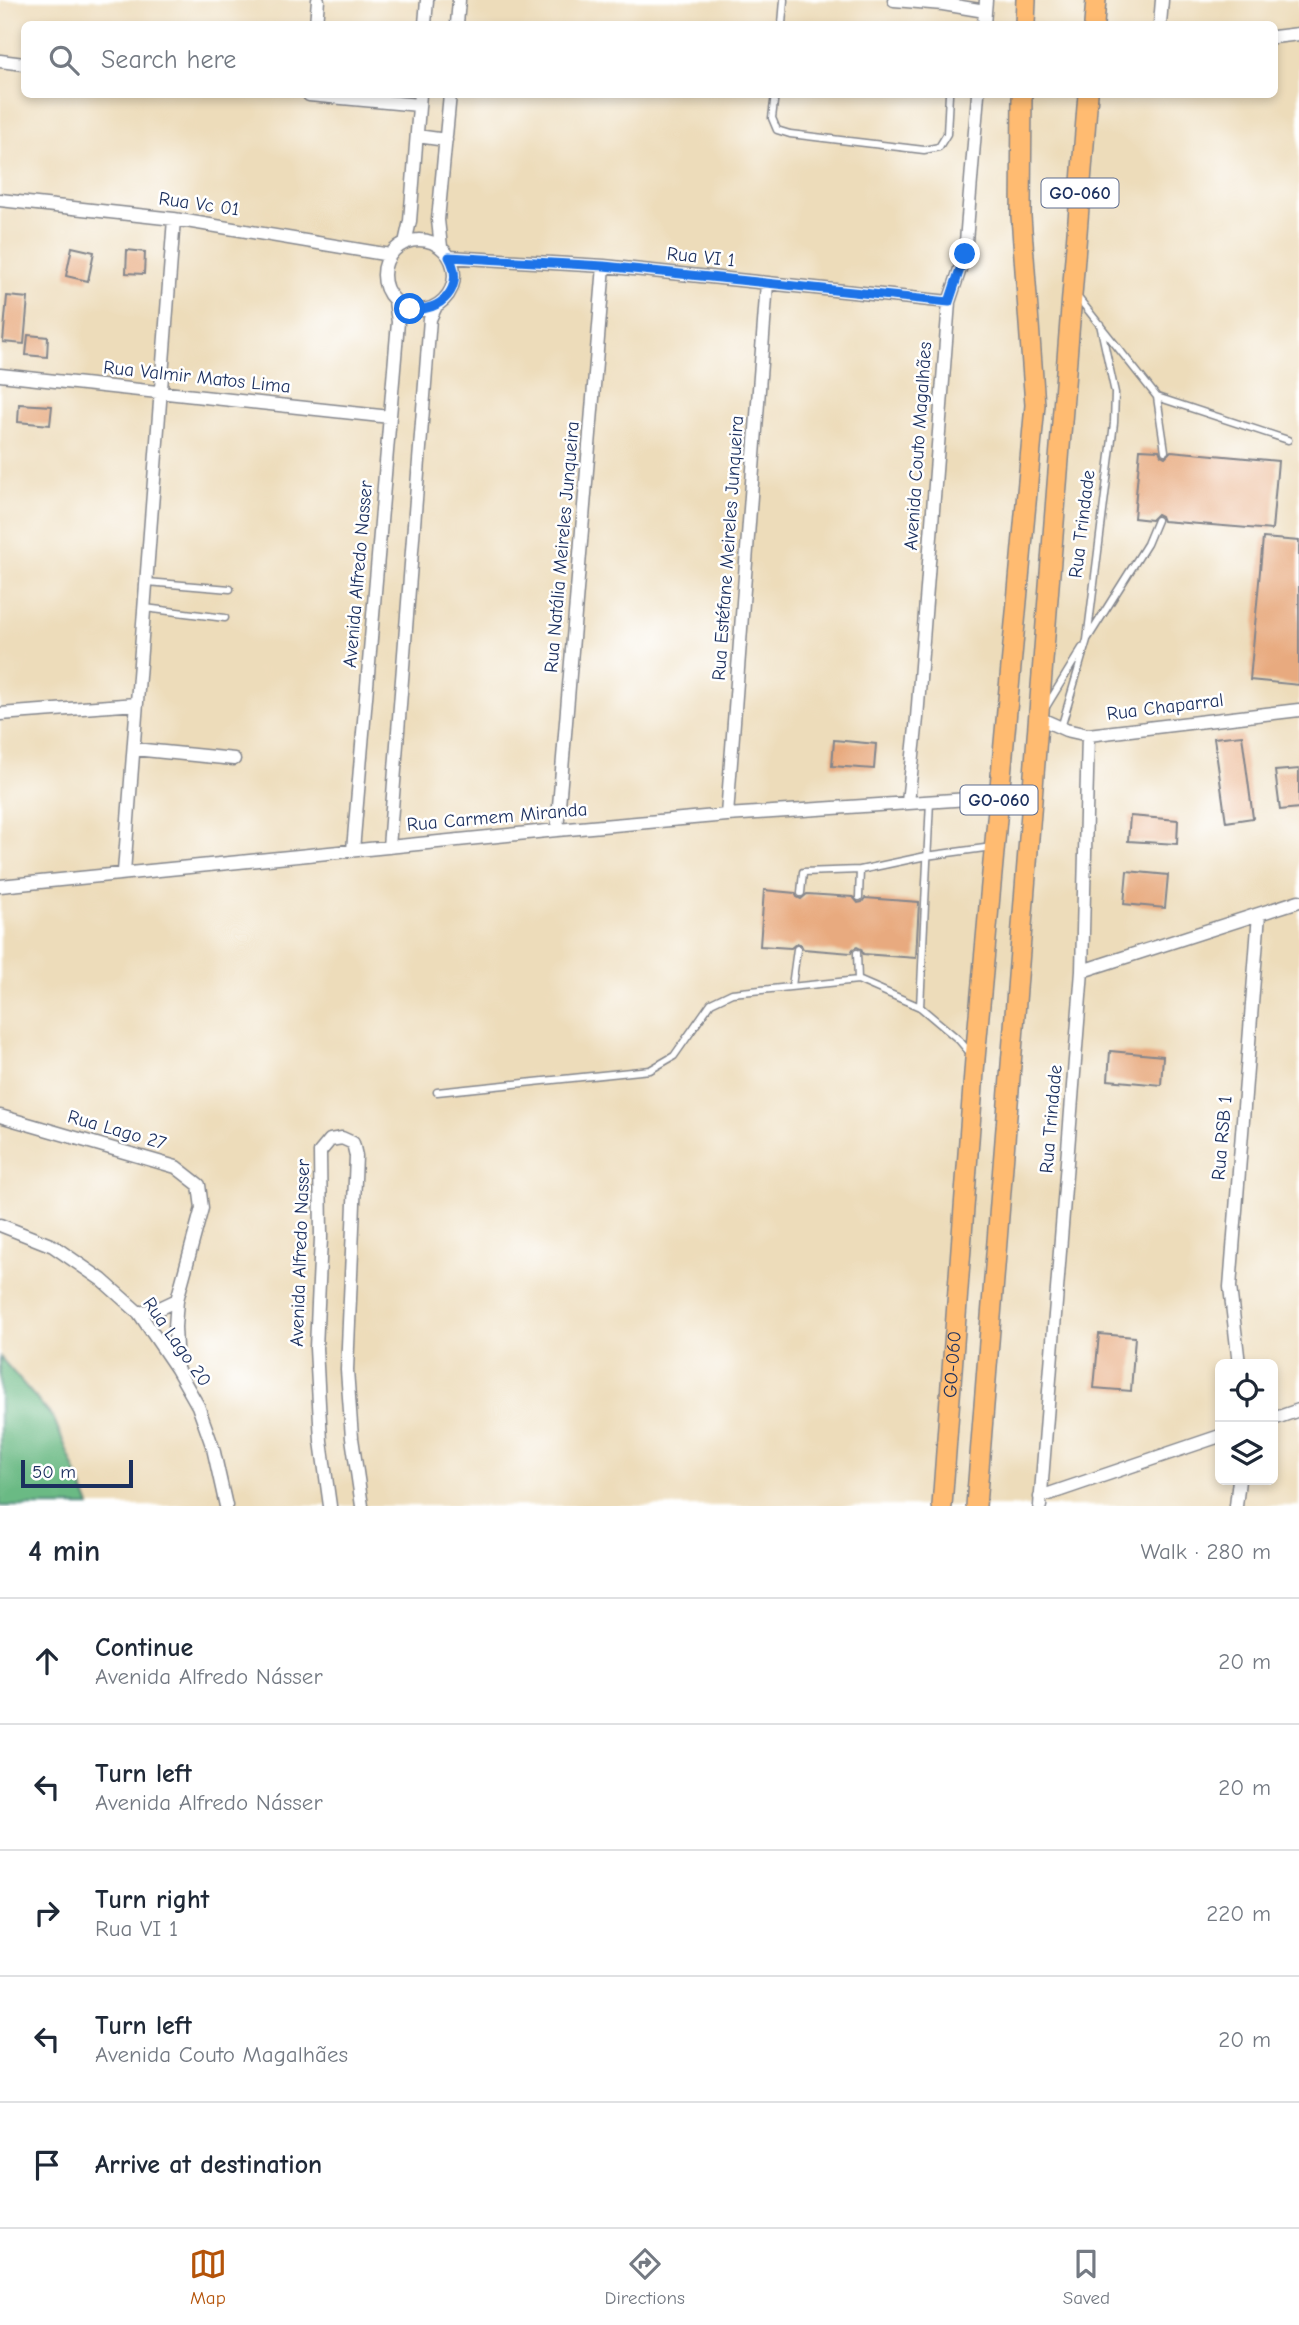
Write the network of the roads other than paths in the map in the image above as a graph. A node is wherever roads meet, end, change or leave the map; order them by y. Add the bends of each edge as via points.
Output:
1 (318, 0) edge
2 (427, 0) edge
3 (459, 0) edge
4 (785, 0) edge
5 (894, 0) edge
6 (1162, 0) edge
7 (944, 2) edge
8 (985, 5) edge
9 (316, 21) edge
10 (425, 21) edge
11 (457, 21) edge
12 (782, 21) edge
13 (1160, 21) edge
14 (1299, 34) edge
15 (1278, 37) edge
16 (0, 61) edge
17 (21, 64) edge
18 (375, 98) edge
19 (450, 98) edge
20 (774, 98) edge
21 (949, 98) edge
22 (978, 98) edge
23 (1022, 98) edge
24 (1088, 98) edge
25 (420, 100) edge
26 (417, 136) junction
27 (446, 140) junction
28 (0, 200) edge
29 (174, 219) junction
30 (405, 243) junction
31 (445, 252) junction
32 (390, 255) junction
33 (604, 266) junction
34 (767, 283) junction
35 (1072, 291) junction
36 (395, 301) junction
37 (949, 302) junction
38 (436, 306) junction
39 (1100, 324) junction
40 (0, 375) edge
41 (162, 392) junction
42 (1157, 397) junction
43 (390, 417) junction
44 (1288, 440) dead end
45 (1165, 451) dead end
46 (1157, 520) dead end
47 (147, 582) junction
48 (230, 589) dead end
49 (145, 608) junction
50 (225, 618) dead end
51 (1087, 640) junction
52 (137, 704) junction
53 (1299, 710) edge
54 (0, 714) edge
55 (1039, 718) junction
56 (1061, 728) junction
57 (1088, 735) junction
58 (134, 749) junction
59 (234, 759) dead end
60 (999, 797) junction
61 (930, 801) junction
62 (908, 802) junction
63 (727, 816) junction
64 (557, 831) junction
65 (994, 846) junction
66 (389, 847) junction
67 (354, 850) junction
68 (926, 856) junction
69 (860, 870) junction
70 (124, 872) junction
71 (0, 886) edge
72 (801, 893) dead end
73 (859, 897) dead end
74 (1299, 901) edge
75 (1259, 914) junction
76 (797, 949) dead end
77 (857, 953) dead end
78 (1082, 971) junction
79 (858, 980) junction
80 (792, 986) junction
81 (920, 1007) junction
82 (975, 1059) junction
83 (437, 1092) dead end
84 (0, 1116) edge
85 (0, 1225) edge
86 (177, 1300) junction
87 (139, 1313) junction
88 (1238, 1359) edge
89 (177, 1369) junction
90 (1299, 1410) edge
91 (1278, 1417) edge
92 (1215, 1438) edge
93 (1239, 1485) edge
94 (1040, 1502) edge
95 (226, 1506) edge
96 (330, 1506) edge
97 (362, 1506) edge
98 (942, 1506) edge
99 (976, 1506) edge
100 (1236, 1506) edge

1 - 9 street
2 - 10 street
3 - 11 street
4 - 12 lane
5 - 7 street
6 - 13 street
7 - 8 street
14 - 15 street
16 - 17 street
18 - 25 street
19 - 27 street
20 - 21 lane via 772,118 777,130 924,150 939,148 947,134
22 - 37 street, Avenida Couto Magalhães via 965,254
23 - 60 main road, GO-060 / GO-060 via 1021,216 1035,405
24 - 35 main road, GO-060
25 - 26 street
26 - 27 street
26 - 30 street
27 - 31 street via 438,220
28 - 29 street, Rua Vc 01
29 - 32 street, Rua Vc 01
29 - 41 street
30 - 31 street via 433,242
30 - 32 street
31 - 33 street, Rua VI 1
31 - 38 street via 453,264 454,281 451,292
32 - 36 street via 384,280
33 - 34 street, Rua VI 1
33 - 64 street, Rua Natália Meireles Junqueira
34 - 37 street, Rua VI 1
34 - 63 street, Rua Estéfane Meireles Junqueira
35 - 39 lane
35 - 55 main road, GO-060 / GO-060
36 - 38 street via 422,311
36 - 43 street, Avenida Alfredo Nasser via 398,322
37 - 62 street, Avenida Couto Magalhães
38 - 66 street via 430,319
39 - 42 lane
39 - 51 lane, Rua Trindade via 1115,393 1114,423
40 - 41 street, Rua Valmir Matos Lima
41 - 43 street, Rua Valmir Matos Lima
41 - 47 street
42 - 44 lane
42 - 45 lane
43 - 67 street, Avenida Alfredo Nasser
46 - 51 lane
47 - 48 lane
47 - 49 street
49 - 50 lane
49 - 52 street
51 - 55 lane
51 - 56 lane, Rua Trindade
52 - 54 street
52 - 58 street
53 - 57 street, Rua Chaparral
55 - 56 street, Rua Chaparral
55 - 99 main road, GO-060 / GO-060
56 - 57 street, Rua Chaparral
57 - 78 street, Rua Trindade
58 - 59 street
58 - 70 street
60 - 61 street, Rua Carmem Miranda
60 - 65 main road, GO-060 / GO-060
61 - 62 street, Rua Carmem Miranda
61 - 68 lane
62 - 63 street, Rua Carmem Miranda
63 - 64 street, Rua Carmem Miranda
64 - 66 street, Rua Carmem Miranda
65 - 68 lane
65 - 82 main road, GO-060 / GO-060
66 - 67 street, Rua Carmem Miranda
67 - 70 street, Rua Carmem Miranda
68 - 69 lane
68 - 81 lane
69 - 72 lane via 803,872
69 - 73 lane
70 - 71 street, Rua Carmem Miranda
74 - 75 street
75 - 78 street
75 - 88 street, Rua RSB 1 via 1230,1287
76 - 80 lane
77 - 79 lane
78 - 94 street, Rua Trindade
79 - 80 lane
79 - 81 lane
80 - 83 lane via 732,993 711,1003 674,1056 650,1070
81 - 82 lane
82 - 98 main road, GO-060 / GO-060
84 - 86 street, Rua Lago 27 via 176,1167 199,1185 202,1208
85 - 87 street, Rua Lago 20 via 53,1246
86 - 87 street
86 - 89 street, Rua Lago 27
87 - 89 street, Rua Lago 20
89 - 95 street, Rua Lago 20 via 198,1406
90 - 91 street
92 - 94 street
93 - 100 street
96 - 97 street, Avenida Alfredo Nasser via 316,1348 320,1152 330,1140 342,1138 353,1143 356,1156 347,1370

